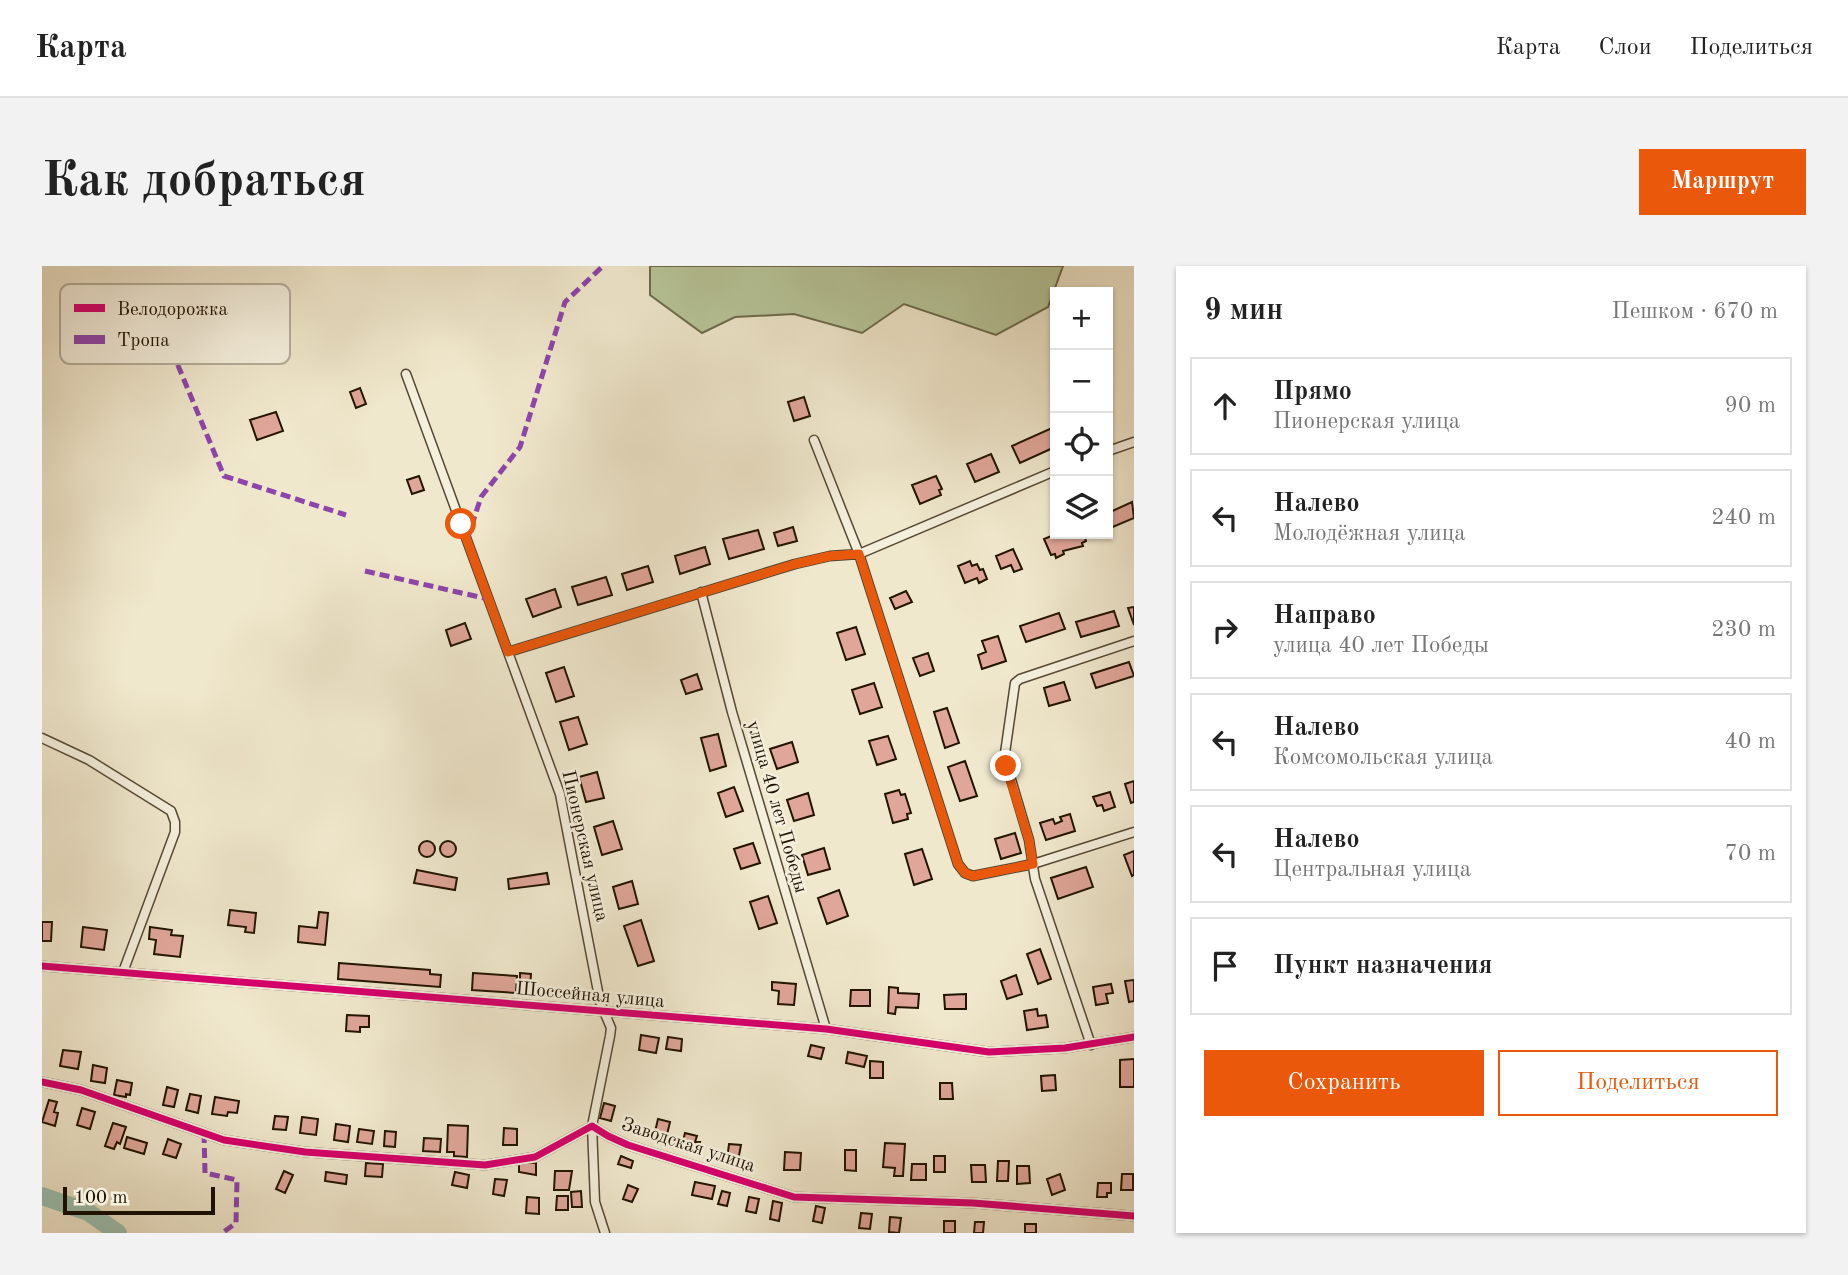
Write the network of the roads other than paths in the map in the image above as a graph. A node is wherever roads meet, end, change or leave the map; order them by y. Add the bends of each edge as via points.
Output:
1 (406, 374) dead end
2 (814, 440) dead end
3 (1134, 442) edge
4 (1113, 449) edge
5 (1050, 473) edge
6 (859, 554) junction
7 (701, 592) junction
8 (1134, 641) edge
9 (508, 652) junction
10 (42, 738) edge
11 (1134, 832) edge
12 (1033, 864) junction
13 (42, 966) edge
14 (123, 972) junction
15 (605, 1013) junction
16 (825, 1029) junction
17 (1134, 1037) edge
18 (1091, 1045) junction
19 (42, 1082) edge
20 (592, 1126) junction
21 (1134, 1216) edge
22 (606, 1233) edge

1 - 9 street, Пионерская улица
2 - 6 street
3 - 4 street
5 - 6 street
6 - 7 street via 795,564
6 - 12 street via 958,864 973,876
7 - 9 street
7 - 16 street, улица 40 лет Победы
8 - 12 street via 1015,683 1006,766
9 - 15 street, Пионерская улица via 560,794
10 - 14 street via 89,760 171,810 175,832
11 - 12 street
12 - 18 street
13 - 14 street, Шоссейная улица
14 - 15 street, Шоссейная улица
15 - 16 street, Шоссейная улица
15 - 20 street, Пионерская улица via 611,1028
16 - 18 street, Шоссейная улица via 989,1052
17 - 18 street, Шоссейная улица
19 - 20 street, Заводская улица via 81,1090 224,1140 305,1152 485,1165 535,1157
20 - 21 street, Заводская улица via 628,1145 794,1196 973,1203
20 - 22 street, Пионерская улица via 594,1202

